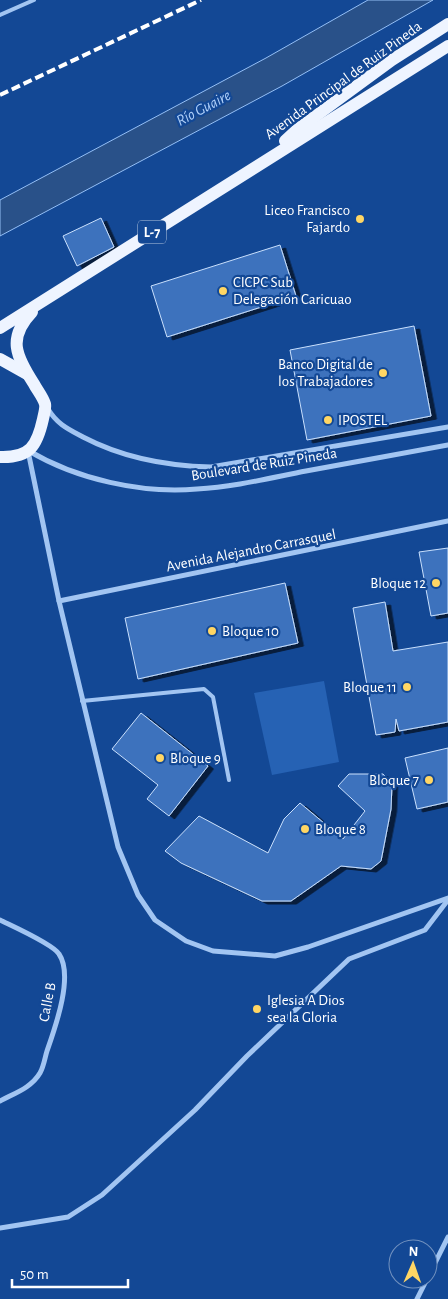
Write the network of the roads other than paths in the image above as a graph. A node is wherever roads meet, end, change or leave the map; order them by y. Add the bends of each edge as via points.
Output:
1 (34, 0) edge
2 (0, 14) edge
3 (448, 24) edge
4 (448, 46) edge
5 (259, 164) junction
6 (44, 299) junction
7 (0, 328) edge
8 (0, 359) edge
9 (27, 374) junction
10 (46, 406) junction
11 (448, 427) edge
12 (448, 445) edge
13 (28, 451) junction
14 (0, 457) edge
15 (448, 521) edge
16 (59, 601) junction
17 (82, 701) junction
18 (230, 780) dead end
19 (448, 899) edge
20 (0, 920) edge
21 (0, 1101) edge
22 (0, 1228) edge
23 (448, 1237) edge
24 (438, 1257) edge

1 - 2 lane
3 - 5 main road, Avenida Principal de Ruiz Pineda / L-7 via 392,60 298,129
4 - 5 main road, Avenida Principal de Ruiz Pineda / L-7
5 - 6 main road, Avenida Principal de Ruiz Pineda / L-7
6 - 7 main road, Avenida Principal de Ruiz Pineda / L-7
6 - 9 main road, Avenida Principal de Ruiz Pineda / L-7 via 22,322 16,339 18,356
8 - 9 main road
9 - 10 main road, Avenida Principal de Ruiz Pineda
10 - 11 street, Boulevard de Ruiz Pineda via 54,419 67,429 111,450 134,458 186,466 212,466
10 - 13 main road via 37,442
12 - 13 street, Boulevard de Ruiz Pineda via 196,490 117,484 72,471
13 - 14 main road via 12,457
13 - 16 street
15 - 16 street, Avenida Alejandro Carrasquel
16 - 17 street
17 - 18 lane via 204,689 213,696
17 - 19 street via 118,847 138,895 155,920 186,941 213,951 275,956
19 - 22 street via 425,930 349,960 254,1049 195,1110 102,1195 68,1217
20 - 21 street, Calle B via 38,939 59,954 64,970 60,1012 40,1073 27,1088
23 - 24 street

